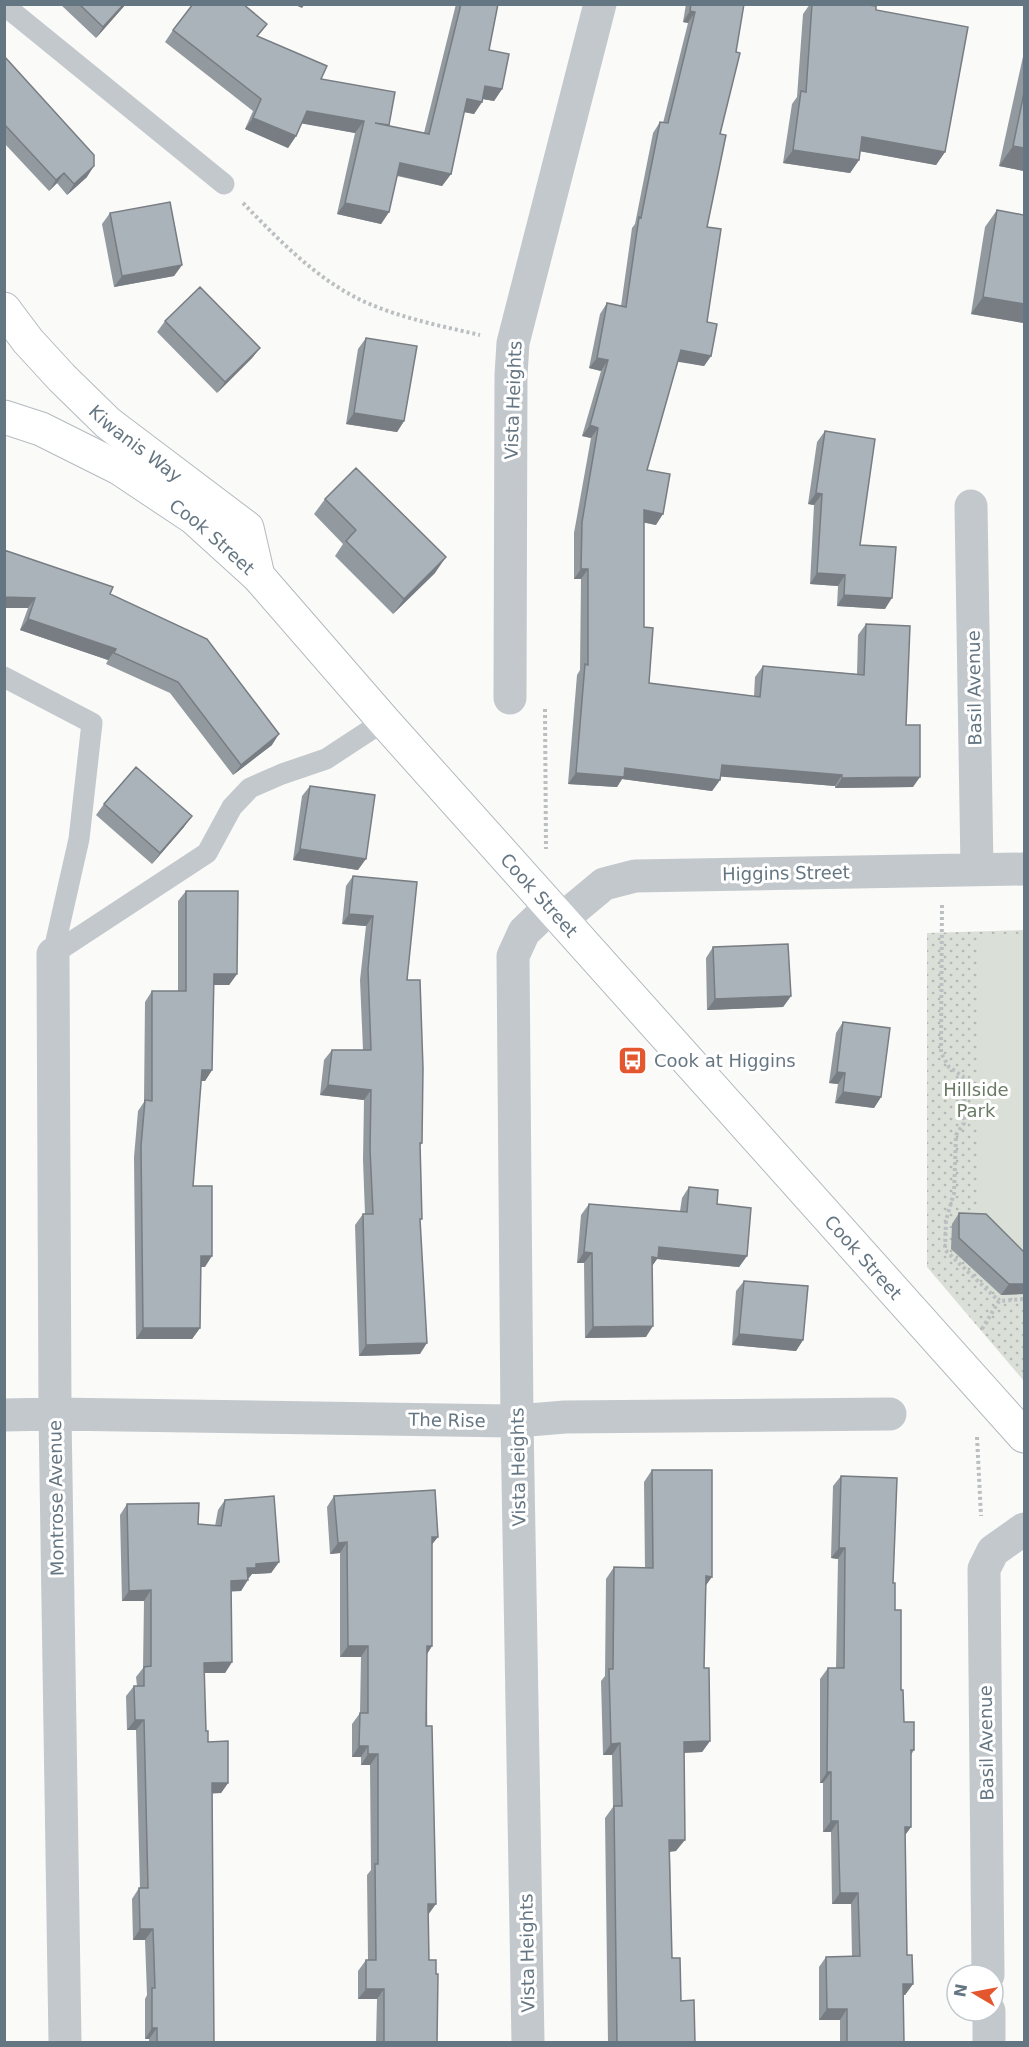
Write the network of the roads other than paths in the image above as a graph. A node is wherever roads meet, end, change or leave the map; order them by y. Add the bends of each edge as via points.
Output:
1 (600, 4) edge
2 (4, 5) edge
3 (224, 184) road end
4 (4, 309) edge
5 (4, 417) edge
6 (971, 506) dead end
7 (258, 576) junction
8 (4, 677) edge
9 (510, 698) dead end
10 (384, 721) junction
11 (977, 869) junction
12 (1024, 869) edge
13 (557, 912) junction
14 (53, 954) junction
15 (55, 1414) junction
16 (890, 1414) dead end
17 (4, 1415) edge
18 (518, 1422) junction
19 (1024, 1436) edge
20 (1024, 1530) edge
21 (988, 1963) edge
22 (989, 2023) edge
23 (65, 2043) edge
24 (528, 2043) edge
25 (989, 2043) edge

1 - 9 street, Vista Heights via 513,343
2 - 3 lane
4 - 7 main road, Kiwanis Way via 35,348 108,423 247,528
5 - 7 main road, Cook Street via 41,429 119,468 194,519
6 - 11 street, Basil Avenue
7 - 10 main road, Cook Street
8 - 14 lane via 92,723 79,839
10 - 13 main road, Cook Street
10 - 14 lane via 326,759 250,789 232,807 207,853
11 - 12 street, Higgins Street
11 - 13 street, Higgins Street via 635,876 604,884
13 - 18 street, Vista Heights via 525,932 513,956
13 - 19 main road, Cook Street
14 - 15 street, Montrose Avenue
15 - 17 street, The Rise
15 - 18 street, The Rise
15 - 23 street, Montrose Avenue
16 - 18 street, The Rise via 565,1417
18 - 24 street, Vista Heights
20 - 21 street, Basil Avenue via 993,1551 984,1569
22 - 25 street

